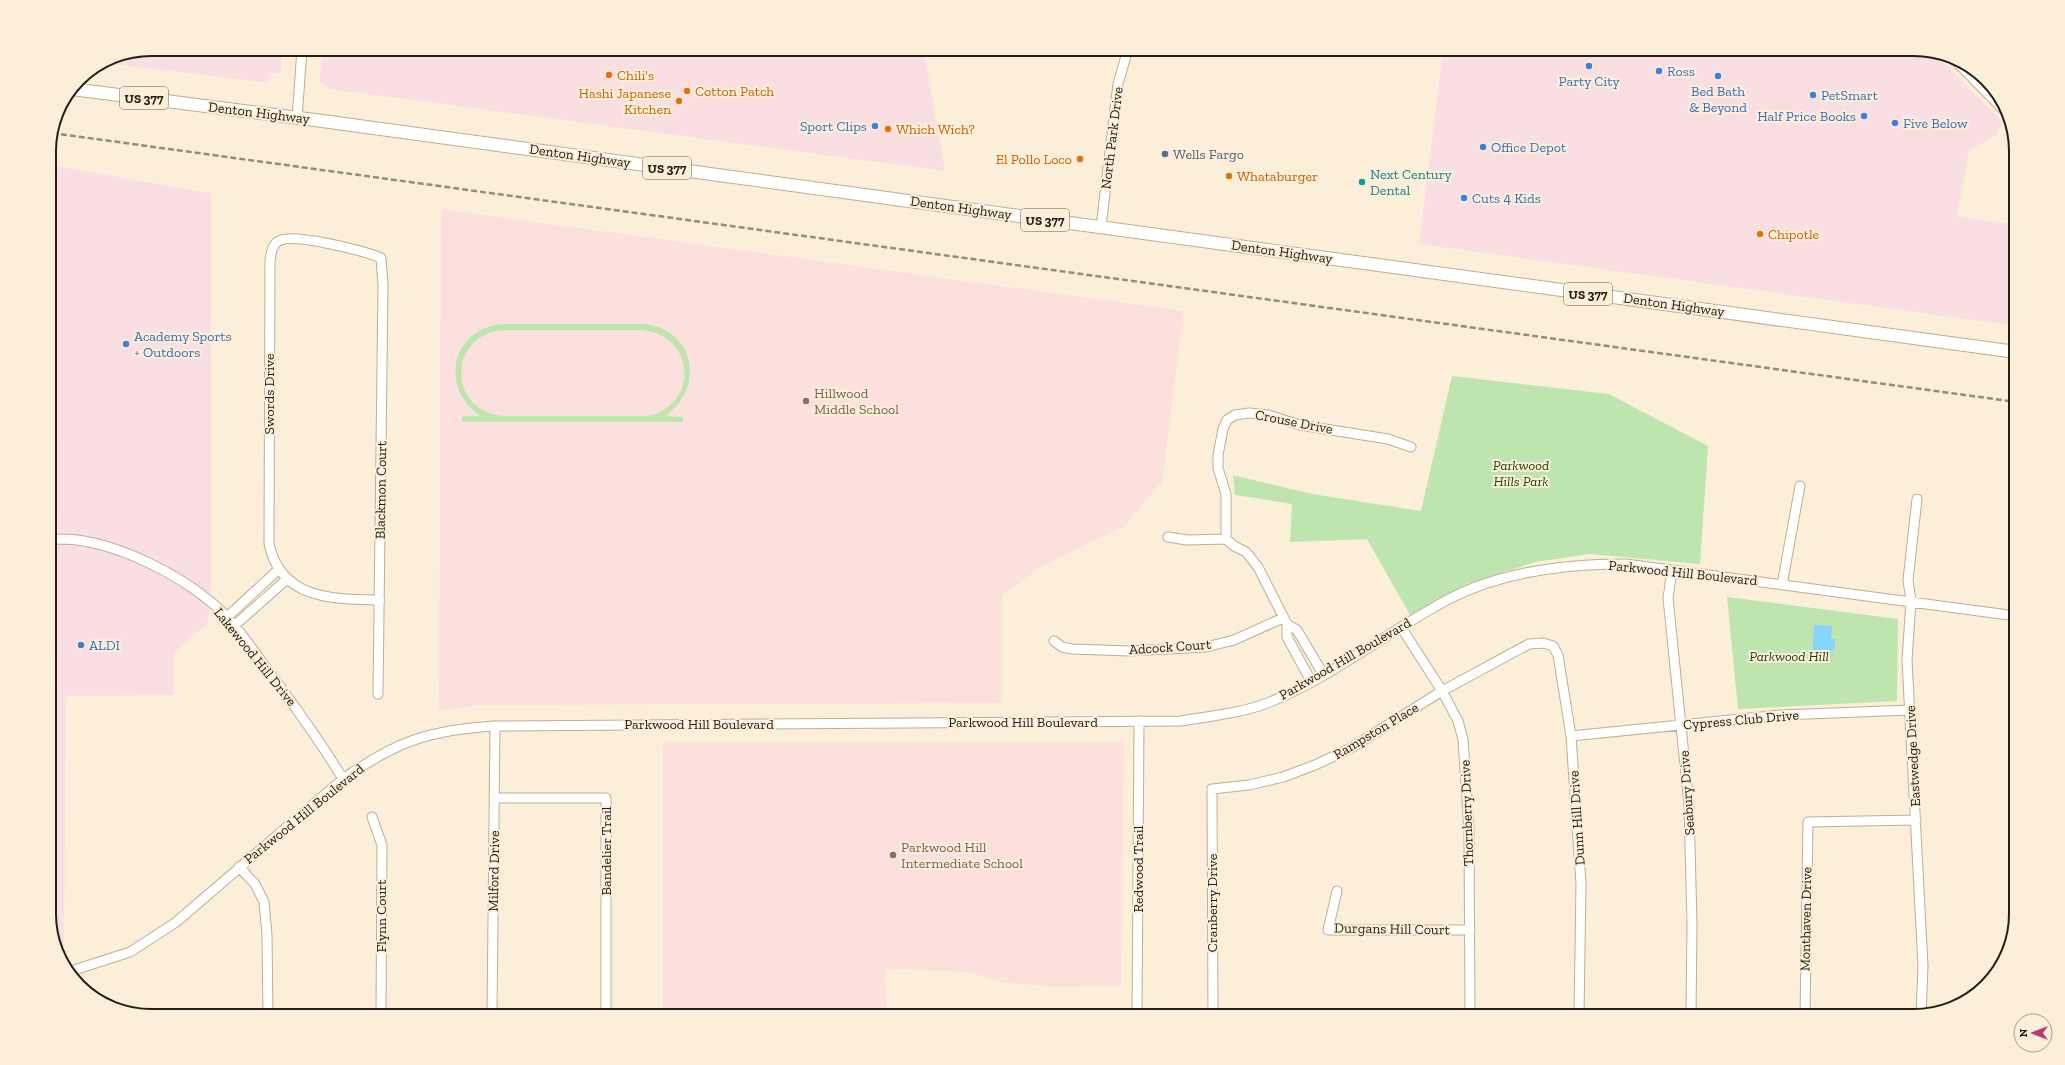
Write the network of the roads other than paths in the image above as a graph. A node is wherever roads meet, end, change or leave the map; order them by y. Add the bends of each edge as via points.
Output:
1 (302, 56) edge
2 (1126, 56) edge
3 (1975, 78) edge
4 (79, 90) edge
5 (1988, 91) edge
6 (297, 119) junction
7 (1101, 227) junction
8 (383, 285) joint
9 (2009, 351) edge
10 (1411, 447) dead end
11 (1800, 486) dead end
12 (1917, 499) dead end
13 (1168, 537) dead end
14 (56, 539) edge
15 (1226, 539) junction
16 (278, 570) junction
17 (1672, 571) junction
18 (286, 580) junction
19 (1782, 585) junction
20 (380, 600) junction
21 (1911, 601) junction
22 (2009, 615) edge
23 (227, 617) junction
24 (1285, 621) junction
25 (234, 626) junction
26 (1401, 627) junction
27 (1054, 642) dead end
28 (1529, 644) joint
29 (1323, 674) junction
30 (1311, 681) junction
31 (1442, 691) junction
32 (378, 694) dead end
33 (1910, 710) junction
34 (1139, 721) junction
35 (1682, 725) junction
36 (495, 726) junction
37 (1571, 736) junction
38 (343, 779) junction
39 (1212, 789) joint
40 (494, 798) junction
41 (372, 817) dead end
42 (1916, 820) junction
43 (239, 867) junction
44 (1338, 892) dead end
45 (1470, 930) junction
46 (74, 970) edge
47 (1921, 1008) edge
48 (268, 1009) edge
49 (381, 1009) edge
50 (492, 1009) edge
51 (606, 1009) edge
52 (1137, 1009) edge
53 (1213, 1009) edge
54 (1470, 1009) edge
55 (1580, 1009) edge
56 (1691, 1009) edge
57 (1805, 1009) edge

1 - 6 street
2 - 7 street, North Park Drive via 1118,84
3 - 5 main road
4 - 6 main road, Denton Highway / US 377
6 - 7 main road, Denton Highway / US 377
7 - 9 main road, Denton Highway / US 377
8 - 16 street, Swords Drive via 381,258 369,253 294,238 280,240 272,248 269,544 272,559
8 - 20 street, Blackmon Court
10 - 15 street, Crouse Drive via 1388,439 1300,425 1268,415 1235,415 1227,420 1218,455 1218,468 1226,494
11 - 19 street
12 - 21 street, Eastwedge Drive via 1908,580
13 - 15 street via 1187,540
14 - 23 street, Lakewood Hill Drive via 77,540 139,558 210,601
15 - 24 street via 1246,552 1258,567
16 - 18 street, Swords Drive
16 - 23 street
17 - 19 street, Parkwood Hill Boulevard
17 - 26 street, Parkwood Hill Boulevard via 1626,564 1596,564 1530,573 1482,585 1450,598
17 - 35 street, Seabury Drive via 1668,598
18 - 20 street, Swords Drive via 310,592 340,599
18 - 25 street
19 - 21 street, Parkwood Hill Boulevard
20 - 32 street, Blackmon Court
21 - 22 street, Parkwood Hill Boulevard
21 - 33 street, Eastwedge Drive via 1907,660
23 - 25 street, Lakewood Hill Drive
24 - 27 street, Adcock Court via 1234,640 1206,647 1129,651 1072,649
24 - 29 street via 1297,630
24 - 30 street via 1287,637
25 - 38 street, Lakewood Hill Drive via 319,739
26 - 29 street, Parkwood Hill Boulevard
26 - 31 street, Thornberry Drive
28 - 31 street, Rampston Place
28 - 37 street, Dunn Hill Drive via 1543,643 1553,646 1558,655
29 - 30 street, Parkwood Hill Boulevard
30 - 34 street, Parkwood Hill Boulevard via 1270,702 1232,712 1181,720
31 - 39 street, Rampston Place via 1351,748 1314,765 1283,778
31 - 45 street, Thornberry Drive via 1458,721 1463,740
33 - 35 street, Cypress Club Drive via 1781,715
33 - 42 street, Eastwedge Drive
34 - 36 street, Parkwood Hill Boulevard
34 - 52 street, Redwood Trail
35 - 37 street, Cypress Club Drive
35 - 56 street, Seabury Drive via 1690,836
36 - 38 street, Parkwood Hill Boulevard via 433,733 405,742 372,759
36 - 40 street, Milford Drive
37 - 55 street, Dunn Hill Drive via 1581,884
38 - 43 street, Parkwood Hill Boulevard
39 - 53 street, Cranberry Drive
40 - 50 street, Milford Drive
40 - 51 street, Bandelier Trail via 606,798
41 - 49 street, Flynn Court via 382,845
42 - 47 street, Eastwedge Drive via 1922,966
42 - 57 street, Monthaven Drive via 1808,822
43 - 46 street, Parkwood Hill Boulevard via 175,923 112,959
43 - 48 street via 255,884 264,902
44 - 45 street, Durgans Hill Court via 1328,930
45 - 54 street, Thornberry Drive

